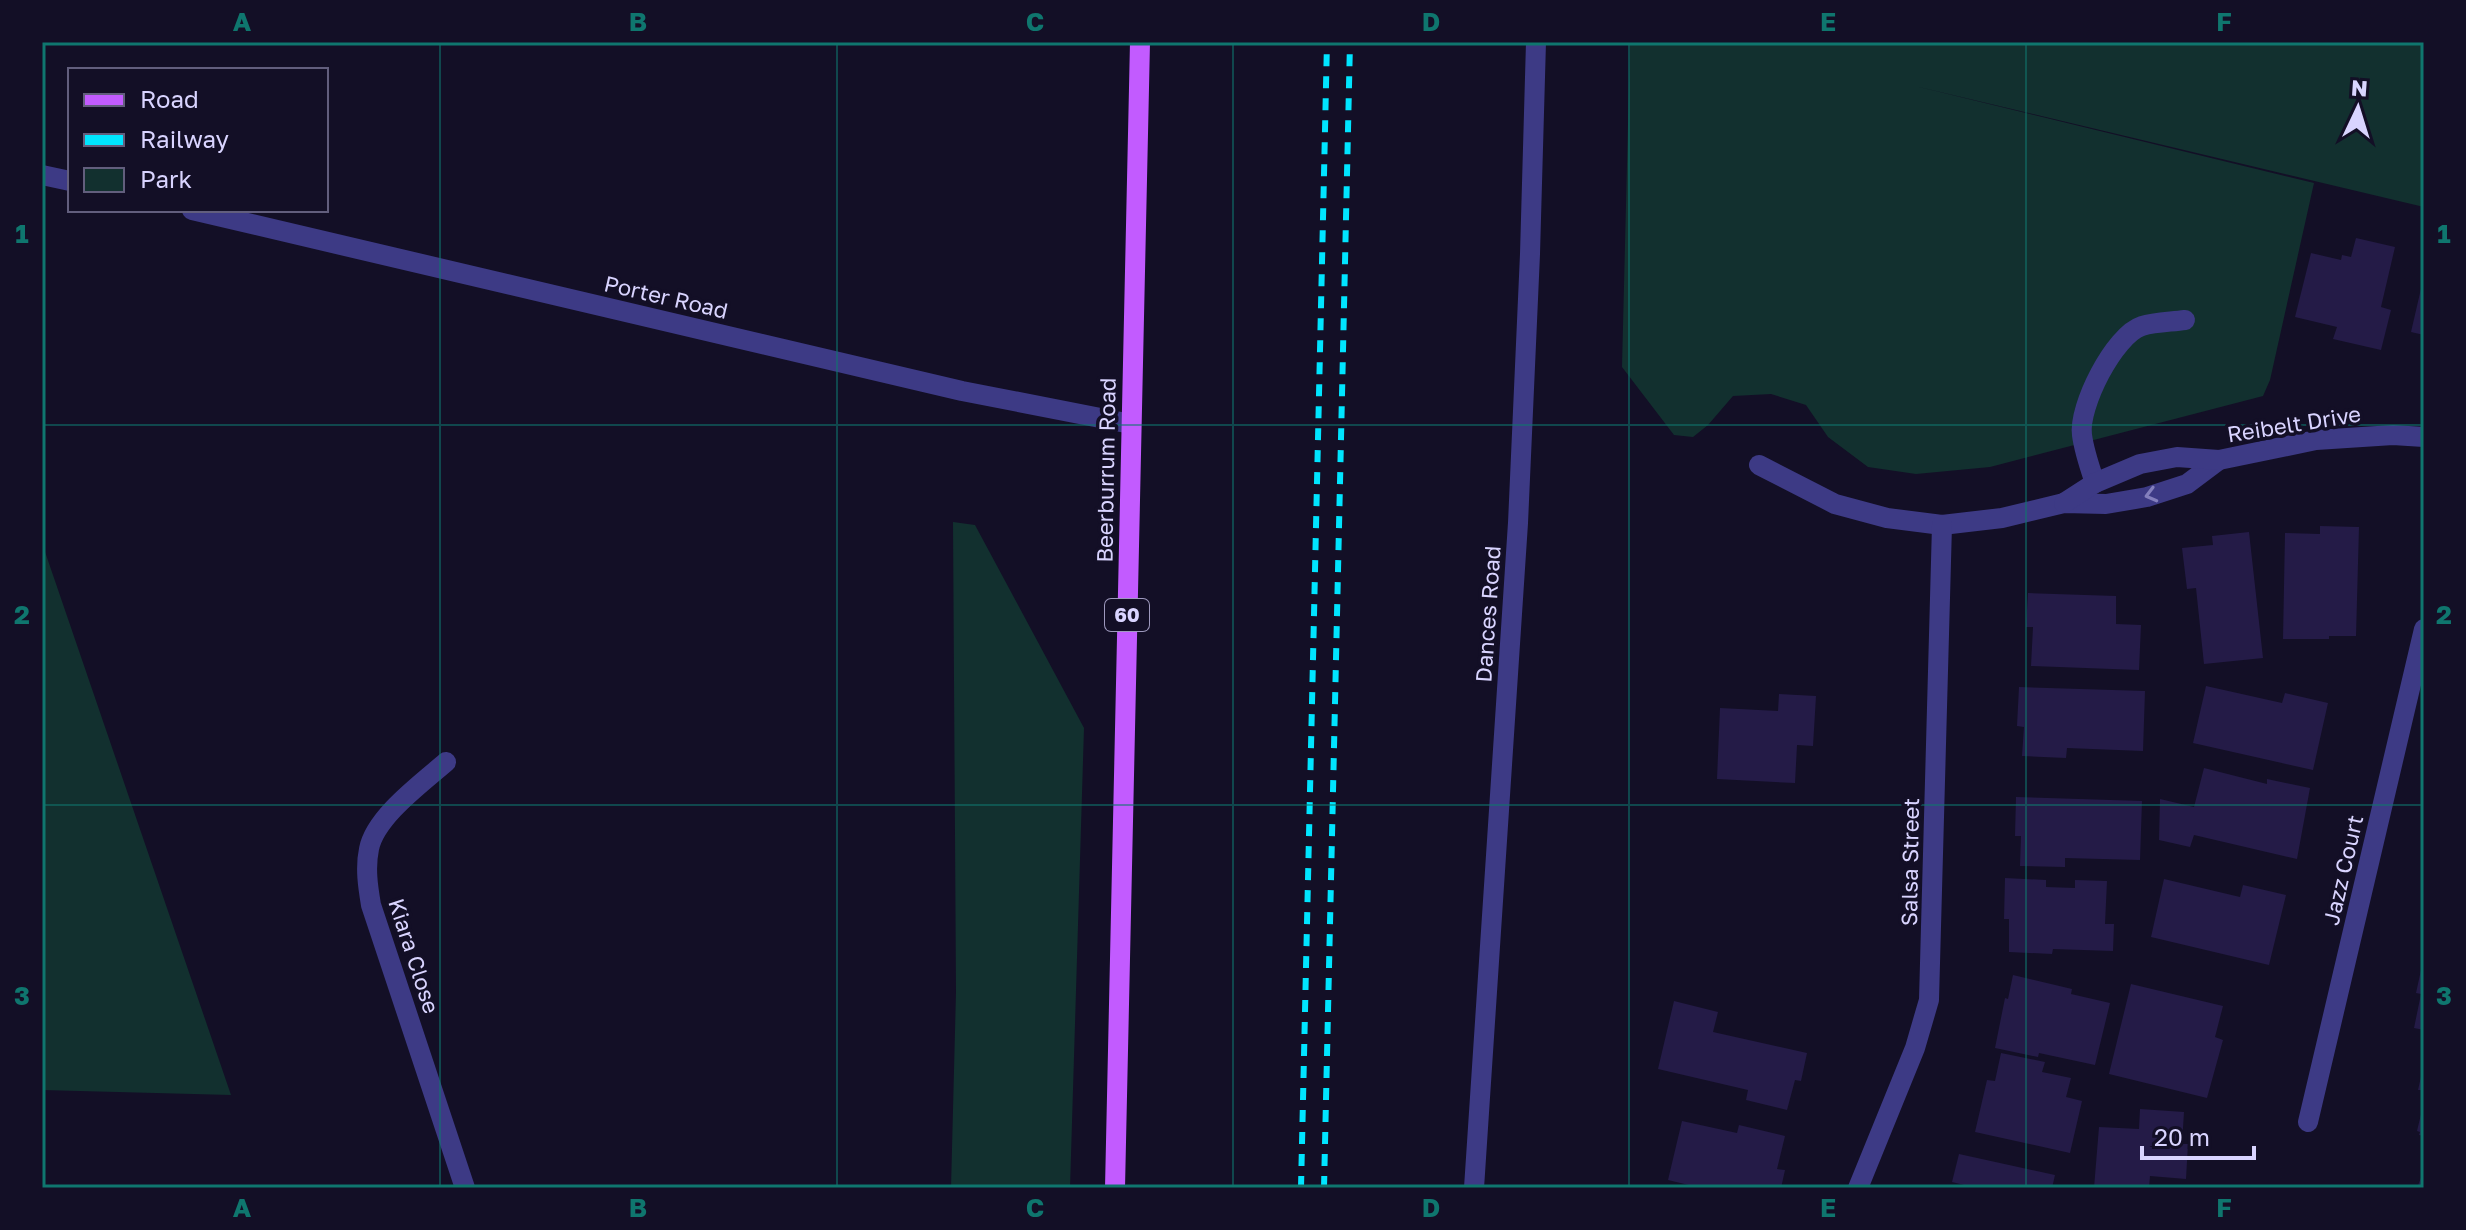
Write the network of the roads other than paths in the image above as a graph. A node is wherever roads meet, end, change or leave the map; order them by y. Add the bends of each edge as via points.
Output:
1 (1140, 42) edge
2 (1536, 42) edge
3 (42, 175) edge
4 (68, 181) edge
5 (201, 212) edge
6 (2185, 320) dead end
7 (1131, 424) junction
8 (2424, 437) edge
9 (2219, 460) junction
10 (1759, 465) dead end
11 (2095, 483) junction
12 (2064, 503) junction
13 (1942, 525) junction
14 (2424, 629) edge
15 (446, 762) dead end
16 (2308, 1122) dead end
17 (465, 1188) edge
18 (1115, 1188) edge
19 (1474, 1188) edge
20 (1858, 1188) edge

1 - 7 main road, Beerburrum Road / 60
2 - 19 street, Dances Road via 1518,523
3 - 4 street
5 - 7 street, Porter Road via 962,391
6 - 11 street via 2140,326 2120,342 2102,372 2086,403 2081,434
7 - 18 main road, Beerburrum Road / 60
8 - 9 street, Reibelt Drive via 2316,440
9 - 11 street, Reibelt Drive via 2177,457 2140,464
9 -> 12 street, Reibelt Drive via 2187,484 2147,497 2106,504
10 - 13 street, Reibelt Drive via 1835,504
11 - 12 street, Reibelt Drive
12 - 13 street, Reibelt Drive
13 - 20 street, Salsa Street via 1929,1000
14 - 16 street, Jazz Court
15 - 17 street, Kiara Close via 380,827 369,846 367,878 371,905

